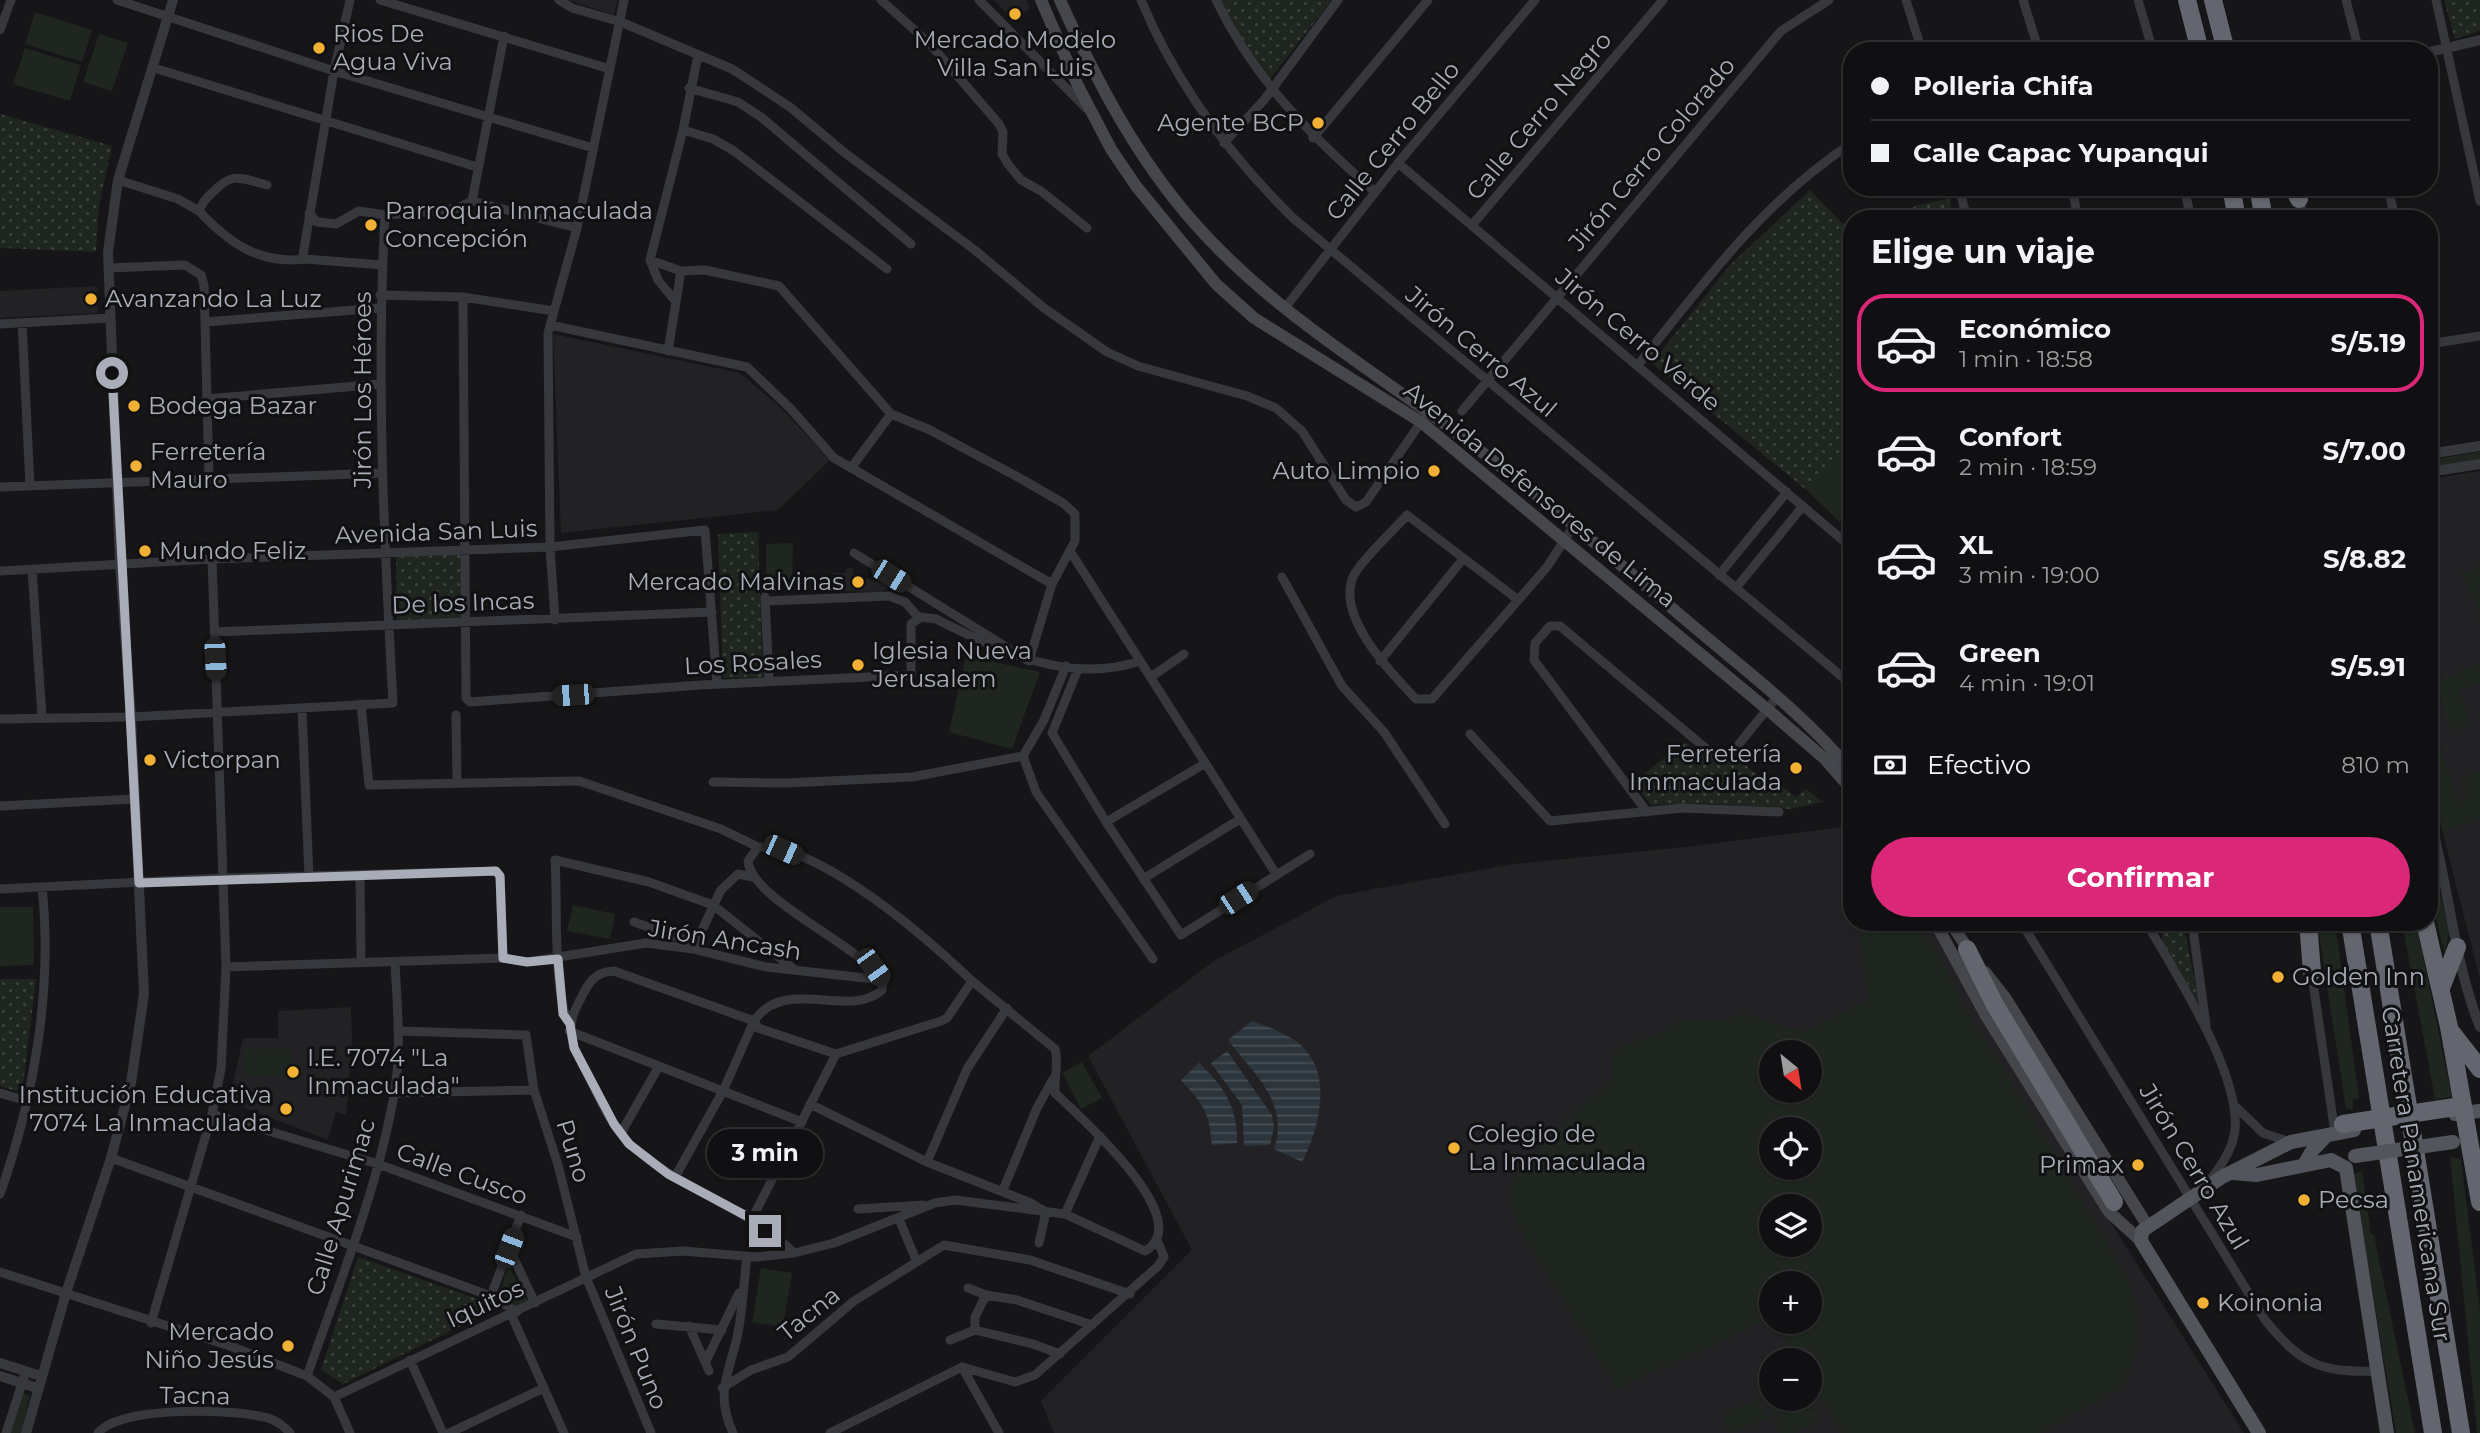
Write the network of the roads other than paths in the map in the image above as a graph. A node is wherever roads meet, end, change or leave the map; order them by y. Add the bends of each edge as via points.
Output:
1 (11, 0) edge
2 (117, 0) edge
3 (173, 0) edge
4 (350, 0) edge
5 (380, 0) edge
6 (559, 0) edge
7 (624, 0) edge
8 (881, 0) edge
9 (979, 0) edge
10 (1041, 0) edge
11 (1060, 0) edge
12 (1141, 0) edge
13 (1216, 0) edge
14 (1338, 0) edge
15 (1429, 0) edge
16 (1535, 0) edge
17 (1662, 0) edge
18 (1829, 0) edge
19 (1906, 0) edge
20 (2023, 0) edge
21 (2138, 0) edge
22 (2187, 0) edge
23 (2213, 0) edge
24 (2346, 0) edge
25 (2436, 0) edge
26 (167, 18) junction
27 (621, 22) junction
28 (0, 30) edge
29 (503, 36) junction
30 (2480, 40) edge
31 (1919, 42) edge
32 (2036, 42) edge
33 (2150, 42) edge
34 (2198, 42) edge
35 (2226, 42) edge
36 (2357, 42) edge
37 (2449, 48) junction
38 (2438, 50) edge
39 (698, 55) junction
40 (154, 68) junction
41 (610, 69) junction
42 (334, 71) junction
43 (690, 88) junction
44 (1270, 88) junction
45 (1092, 115) junction
46 (487, 116) junction
47 (326, 121) junction
48 (683, 130) junction
49 (1313, 138) junction
50 (1224, 143) junction
51 (2480, 146) edge
52 (593, 148) junction
53 (2469, 148) junction
54 (1843, 149) edge
55 (1398, 163) junction
56 (477, 167) junction
57 (118, 180) junction
58 (267, 185) dead end
59 (1374, 192) junction
60 (472, 201) junction
61 (2480, 201) edge
62 (199, 211) junction
63 (309, 213) junction
64 (385, 215) junction
65 (1472, 225) junction
66 (577, 228) junction
67 (1087, 228) dead end
68 (911, 244) dead end
69 (1328, 250) junction
70 (305, 258) junction
71 (650, 260) junction
72 (382, 265) junction
73 (108, 268) junction
74 (887, 269) dead end
75 (681, 271) junction
76 (380, 295) junction
77 (463, 297) junction
78 (1557, 297) junction
79 (676, 302) junction
80 (380, 308) junction
81 (1284, 309) junction
82 (554, 311) junction
83 (109, 318) junction
84 (205, 322) junction
85 (22, 323) junction
86 (0, 324) edge
87 (550, 325) junction
88 (2480, 336) edge
89 (2438, 343) edge
90 (668, 351) junction
91 (1638, 365) junction
92 (1486, 381) junction
93 (380, 384) junction
94 (206, 399) junction
95 (1462, 411) dead end
96 (891, 414) junction
97 (1421, 422) junction
98 (2480, 446) edge
99 (2438, 453) edge
100 (2480, 464) edge
101 (851, 468) junction
102 (2438, 471) edge
103 (382, 473) junction
104 (209, 477) junction
105 (117, 481) junction
106 (30, 485) junction
107 (0, 486) edge
108 (1787, 492) junction
109 (1803, 506) junction
110 (1573, 527) junction
111 (1564, 540) junction
112 (1843, 540) edge
113 (550, 547) junction
114 (463, 548) junction
115 (1070, 551) junction
116 (384, 553) junction
117 (854, 553) dead end
118 (212, 559) junction
119 (1463, 559) junction
120 (120, 564) junction
121 (32, 569) junction
122 (0, 571) edge
123 (1719, 575) junction
124 (1282, 577) dead end
125 (1052, 584) junction
126 (1735, 588) junction
127 (1517, 599) junction
128 (712, 612) junction
129 (919, 618) junction
130 (555, 620) junction
131 (464, 622) junction
132 (389, 624) junction
133 (214, 632) junction
134 (1184, 654) dead end
135 (1028, 660) junction
136 (1140, 661) junction
137 (1380, 661) junction
138 (1066, 666) junction
139 (1078, 669) junction
140 (1151, 677) junction
141 (1843, 678) edge
142 (769, 681) junction
143 (717, 684) junction
144 (1777, 697) junction
145 (361, 704) junction
146 (302, 709) junction
147 (1767, 709) junction
148 (218, 713) junction
149 (456, 715) dead end
150 (41, 717) junction
151 (131, 717) junction
152 (0, 719) edge
153 (1470, 734) dead end
154 (1023, 756) junction
155 (1843, 761) edge
156 (1204, 764) junction
157 (1843, 780) edge
158 (713, 782) dead end
159 (457, 783) junction
160 (134, 799) junction
161 (0, 806) edge
162 (1647, 812) junction
163 (1779, 812) dead end
164 (1240, 819) junction
165 (1106, 822) junction
166 (1446, 824) dead end
167 (758, 847) junction
168 (2438, 848) edge
169 (1310, 854) dead end
170 (1276, 874) junction
171 (360, 875) junction
172 (309, 877) junction
173 (753, 877) junction
174 (223, 878) junction
175 (1143, 879) junction
176 (139, 883) junction
177 (42, 887) junction
178 (0, 889) edge
179 (713, 905) junction
180 (634, 922) dead end
181 (1941, 931) edge
182 (1956, 931) edge
183 (2027, 931) edge
184 (2151, 931) edge
185 (2193, 931) edge
186 (2307, 931) edge
187 (2351, 931) edge
188 (2379, 931) edge
189 (2427, 931) edge
190 (694, 947) junction
191 (2457, 947) junction
192 (1967, 949) junction
193 (503, 958) junction
194 (558, 959) junction
195 (1153, 959) dead end
196 (361, 962) junction
197 (395, 962) junction
198 (226, 967) junction
199 (797, 971) junction
200 (2312, 972) joint
201 (883, 980) junction
202 (972, 981) junction
203 (2441, 988) junction
204 (1007, 1008) junction
205 (754, 1021) junction
206 (2449, 1027) junction
207 (2480, 1027) edge
208 (570, 1028) junction
209 (398, 1031) junction
210 (2207, 1031) junction
211 (836, 1054) junction
212 (659, 1066) junction
213 (2480, 1069) edge
214 (1054, 1078) junction
215 (534, 1090) junction
216 (723, 1091) junction
217 (395, 1093) junction
218 (0, 1094) edge
219 (27, 1101) junction
220 (2234, 1102) junction
221 (810, 1104) junction
222 (2462, 1110) edge
223 (212, 1114) junction
224 (802, 1122) junction
225 (2339, 1130) junction
226 (621, 1133) junction
227 (1100, 1136) junction
228 (2467, 1140) edge
229 (2291, 1142) junction
230 (111, 1158) junction
231 (927, 1162) junction
232 (378, 1164) junction
233 (2304, 1165) junction
234 (2346, 1168) junction
235 (2230, 1173) junction
236 (675, 1177) junction
237 (191, 1187) junction
238 (2205, 1187) junction
239 (1, 1189) edge
240 (1003, 1190) junction
241 (2190, 1197) junction
242 (2114, 1202) dead end
243 (2480, 1202) edge
244 (935, 1203) junction
245 (859, 1209) dead end
246 (1046, 1212) junction
247 (1065, 1214) junction
248 (521, 1215) junction
249 (752, 1219) junction
250 (899, 1219) junction
251 (2147, 1225) junction
252 (577, 1237) junction
253 (1157, 1240) junction
254 (2141, 1241) junction
255 (1039, 1243) dead end
256 (352, 1244) junction
257 (509, 1248) junction
258 (794, 1253) junction
259 (747, 1256) junction
260 (916, 1260) junction
261 (0, 1272) edge
262 (586, 1277) junction
263 (744, 1282) junction
264 (968, 1288) dead end
265 (66, 1293) junction
266 (1130, 1293) junction
267 (986, 1295) junction
268 (491, 1296) junction
269 (536, 1303) junction
270 (514, 1313) junction
271 (151, 1323) junction
272 (656, 1324) dead end
273 (1092, 1325) junction
274 (690, 1326) junction
275 (722, 1330) junction
276 (975, 1330) junction
277 (950, 1340) dead end
278 (1060, 1354) junction
279 (410, 1360) junction
280 (0, 1363) edge
281 (962, 1367) junction
282 (26, 1371) junction
283 (2377, 1371) junction
284 (0, 1376) edge
285 (41, 1376) junction
286 (307, 1376) junction
287 (23, 1383) junction
288 (37, 1388) junction
289 (544, 1388) junction
290 (722, 1388) junction
291 (334, 1398) junction
292 (6, 1433) edge
293 (26, 1433) edge
294 (98, 1433) edge
295 (290, 1433) edge
296 (350, 1433) edge
297 (443, 1433) edge
298 (449, 1433) edge
299 (564, 1433) edge
300 (651, 1433) edge
301 (733, 1433) edge
302 (830, 1433) edge
303 (999, 1433) edge
304 (2259, 1433) edge
305 (2387, 1433) edge
306 (2433, 1433) edge
307 (2460, 1433) edge

1 - 28 street
2 - 26 street
3 - 26 street
4 - 42 street
5 - 29 street
6 - 27 street
7 - 27 street
8 - 67 street via 930,44 999,124 1002,154 1021,180
9 - 45 street
10 - 45 main road, Avenida Defensores de Lima
11 - 81 main road, Avenida Defensores de Lima via 1092,71 1148,162 1213,243
12 - 50 street, Jirón Cerro Azul via 1171,63
13 - 44 street
14 - 44 street
15 - 49 street
16 - 55 street, Calle Cerro Bello
17 - 65 street, Calle Cerro Negro
18 - 78 street, Jirón Cerro Colorado via 1781,31
19 - 31 street
20 - 32 street
21 - 33 street
22 - 34 highway
23 - 35 highway
24 - 36 street
25 - 37 street
26 - 40 street
26 - 42 street
27 - 39 street
27 - 41 street
29 - 41 street
29 - 46 street
30 - 37 street
37 - 38 street
37 - 53 street
39 - 43 street
39 - 97 street via 732,69 790,107 1044,308 1107,352 1138,366 1276,408 1293,420 1346,500 1356,507 1366,502
40 - 47 street
40 - 57 street
41 - 52 street
42 - 46 street
42 - 47 street
43 - 48 street
43 - 68 street via 738,102 761,117
44 - 49 street
44 - 50 street
45 - 97 main road, Avenida Defensores de Lima via 1136,186 1216,284 1254,318
46 - 52 street
46 - 56 street
47 - 56 street
47 - 63 street
48 - 71 street
48 - 74 street via 734,151
49 - 59 street
50 - 69 street, Jirón Cerro Azul
51 - 53 street
52 - 66 street
53 - 61 street
54 - 91 street via 1737,240
55 - 59 street, Calle Cerro Bello
55 - 65 street, Jirón Cerro Verde
56 - 60 street
57 - 62 street via 178,199
57 - 73 street
58 - 62 street via 226,178
59 - 69 street, Calle Cerro Bello
60 - 64 street via 458,208
60 - 66 street
62 - 70 street via 223,237 261,257
63 - 64 street via 317,222 336,224 359,211
63 - 70 street
64 - 72 street, Jirón Los Héroes
65 - 78 street, Jirón Cerro Verde
66 - 82 street
69 - 81 street, Calle Cerro Bello
69 - 92 street, Jirón Cerro Azul
70 - 72 street
71 - 75 street
71 - 79 street
72 - 76 street, Jirón Los Héroes
73 - 83 street
73 - 84 street via 176,265 197,270 204,285
75 - 79 street
75 - 96 street via 705,270 779,286
76 - 77 street
76 - 80 street, Jirón Los Héroes
77 - 82 street
77 - 114 street
78 - 91 street, Jirón Cerro Verde
78 - 92 street, Jirón Cerro Colorado
79 - 90 street
80 - 84 street
80 - 93 street, Jirón Los Héroes
81 - 110 main road, Avenida Defensores de Lima via 1448,427
82 - 87 street
83 - 85 street
83 - 105 street
84 - 94 street
85 - 86 street
85 - 106 street
87 - 90 street
87 - 113 street
88 - 89 street
90 - 101 street via 747,368 834,458
91 - 108 street, Jirón Cerro Verde
92 - 95 street, Jirón Cerro Colorado
92 - 123 street, Jirón Cerro Azul
93 - 94 street
93 - 103 street, Jirón Los Héroes
94 - 104 street
96 - 101 street
96 - 115 street via 928,429 1063,503 1077,524
97 - 111 main road, Avenida Defensores de Lima
98 - 99 street
100 - 102 street
101 - 125 street
103 - 104 street
103 - 116 street, Jirón Los Héroes
104 - 105 street
105 - 106 street
105 - 120 street
106 - 107 street
108 - 109 street, Jirón Cerro Verde
108 - 123 street
109 - 112 street, Jirón Cerro Verde
109 - 126 street
110 - 111 street
110 - 144 main road, Avenida Defensores de Lima
111 - 127 street via 1547,567
111 - 147 main road, Avenida Defensores de Lima
113 - 114 street, Avenida San Luis
113 - 128 street, Avenida San Luis via 705,530
113 - 130 street
114 - 116 street, Avenida San Luis
114 - 131 street
115 - 125 street
115 - 136 street
116 - 118 street, Avenida San Luis
116 - 132 street, Jirón Los Héroes
117 - 135 street
118 - 120 street, Avenida San Luis
118 - 133 street
119 - 127 street
119 - 137 street
119 - 137 street via 1407,515 1353,576 1350,597 1359,627
120 - 121 street, Avenida San Luis
120 - 151 street
121 - 122 street, Avenida San Luis
121 - 150 street
123 - 126 street, Jirón Cerro Azul
124 - 166 street via 1342,686 1384,732
125 - 135 street
126 - 141 street, Jirón Cerro Azul
127 - 137 street via 1432,699 1416,699
128 - 130 street, De los Incas
128 - 143 street
129 - 135 street via 936,619
129 - 142 street, Los Rosales via 911,624 911,675
129 - 142 street via 905,602 889,596 766,599
130 - 131 street, De los Incas
131 - 132 street, De los Incas
131 - 143 street, Los Rosales via 466,698 470,702
132 - 133 street, De los Incas
132 - 145 street, Jirón Los Héroes via 393,702
133 - 148 street
134 - 140 street
135 - 138 street
136 - 139 street via 1111,670
136 - 140 street
138 - 139 street
138 - 154 street
139 - 165 street via 1052,733
140 - 156 street
142 - 143 street, Los Rosales
144 - 147 street
144 - 155 main road, Avenida Defensores de Lima
145 - 146 street
145 - 159 street via 369,785
146 - 148 street
146 - 172 street
147 - 157 main road, Avenida Defensores de Lima
147 - 162 street via 1731,755 1716,757 1559,626 1550,626 1535,643 1534,660
148 - 151 street
148 - 174 street
149 - 159 street
150 - 151 street
150 - 152 street
151 - 160 street
153 - 162 street via 1550,821
154 - 158 street via 912,777
154 - 195 street via 1036,792
156 - 164 street
156 - 165 street
159 - 167 street via 587,782 722,829
160 - 161 street
160 - 176 street
162 - 163 street via 1683,808
164 - 170 street
164 - 175 street
165 - 175 street
167 - 173 street via 748,861
167 - 202 street via 783,850 847,879 926,936
168 - 191 street
169 - 170 street
170 - 175 street via 1181,935
171 - 172 street
171 - 193 street via 496,871 500,876
171 - 196 street
172 - 174 street
173 - 179 street via 738,874 729,880
173 - 201 street via 864,959
174 - 176 street
174 - 198 street
176 - 177 street
176 - 230 street via 144,994 131,1083
177 - 178 street
177 - 219 street via 45,979
179 - 190 street
179 - 194 street via 649,882 555,860
179 - 199 street
180 - 190 street
181 - 254 main road via 1985,1014 2109,1212
182 - 192 main road
183 - 241 street, Jirón Cerro Azul
184 - 210 street
185 - 210 street
186 - 200 highway
187 - 306 highway, Carretera Panamericana Sur
188 - 307 highway, Carretera Panamericana Sur
189 - 203 highway
190 - 194 street, Jirón Ancash via 646,943
190 - 199 street, Jirón Ancash via 733,961
191 - 203 highway
191 - 207 street via 2464,986
192 - 242 highway via 1995,1005
192 - 251 main road via 2006,999
193 - 194 street, Jirón Ancash via 527,962
193 - 197 street, Jirón Ancash
194 - 208 street via 563,1014
196 - 197 street, Jirón Ancash
196 - 198 street, Jirón Ancash
197 - 209 street, Calle Apurimac
198 - 223 street via 221,1069
199 - 201 street, Jirón Ancash
200 - 225 street
201 - 205 street via 881,990 866,1000 787,999 762,1009
202 - 204 street
202 - 211 street via 947,1018
203 - 206 highway
204 - 214 street via 1055,1049
204 - 231 street via 967,1069
205 - 208 street via 614,971 601,971 591,978
205 - 211 street via 758,1028
205 - 216 street
206 - 213 highway
206 - 222 highway
208 - 212 street
208 - 226 street via 574,1048
209 - 215 street, Puno via 526,1035
209 - 217 street, Calle Apurimac
210 - 220 street
211 - 221 street
212 - 216 street
212 - 226 street
214 - 227 street via 1055,1093
214 - 240 street
215 - 217 street
215 - 252 street, Puno
216 - 224 street
216 - 236 street
217 - 232 street, Calle Apurimac
218 - 219 street
219 - 239 street
220 - 229 street via 2257,1129
220 - 238 street via 2230,1149
221 - 224 street
221 - 231 street
222 - 225 highway, bridge
222 - 228 highway
223 - 232 street, Calle Cusco
223 - 237 street
224 - 249 street
225 - 229 main road
225 - 233 main road via 2312,1150
226 - 236 street
227 - 247 street
227 - 253 street via 1154,1206 1161,1222
228 - 234 main road, bridge via 2355,1156
228 - 243 highway
229 - 235 main road
230 - 237 street
230 - 265 street
231 - 240 street
232 - 248 street, Calle Cusco
232 - 256 street, Calle Apurimac
233 - 234 main road via 2331,1160
233 - 235 main road via 2257,1175
234 - 283 main road
235 - 238 main road
236 - 249 street
237 - 256 street
237 - 271 street
238 - 241 main road
240 - 246 street
241 - 251 main road
241 - 283 street, Jirón Cerro Azul via 2256,1307 2298,1356 2343,1372
244 - 245 street
244 - 246 street via 955,1200
244 - 250 street, Iquitos
246 - 247 street
246 - 255 street
247 - 253 street via 1145,1251
248 - 252 street, Calle Cusco
248 - 257 street
249 - 258 street
250 - 258 street, Iquitos
250 - 260 street
251 - 254 main road
252 - 262 street, Puno
253 - 266 street via 1164,1257
254 - 304 main road
256 - 268 street
256 - 286 street, Calle Apurimac
257 - 268 street
257 - 269 street
258 - 259 street, Iquitos
259 - 262 street, Iquitos via 654,1251 620,1259
259 - 263 street
260 - 266 street, Tacna via 944,1245 1030,1260
260 - 290 street, Tacna via 854,1301 788,1357 751,1370
261 - 265 street
262 - 269 street, Iquitos
262 - 300 street, Jirón Puno
263 - 275 street
263 - 290 street via 738,1330
264 - 267 street
265 - 271 street
265 - 285 street
266 - 273 street
267 - 273 street via 1017,1300
267 - 276 street via 975,1317
268 - 270 street
269 - 270 street, Iquitos
270 - 279 street, Iquitos
270 - 289 street
271 - 286 street via 230,1346
272 - 274 street
273 - 278 street
274 - 275 street
274 - 275 street via 708,1366
276 - 277 street
276 - 278 street
278 - 281 street via 1035,1375 1015,1382
279 - 291 street, Iquitos
279 - 297 street
280 - 282 street
281 - 302 street
281 - 303 street
282 - 285 street
282 - 287 street
283 - 305 main road
284 - 287 street
285 - 288 street
286 - 291 street
287 - 288 street
287 - 292 street
288 - 293 street
289 - 298 street
289 - 299 street
290 - 301 street
291 - 296 street
294 - 295 street, Tacna via 135,1415 181,1411 267,1418

